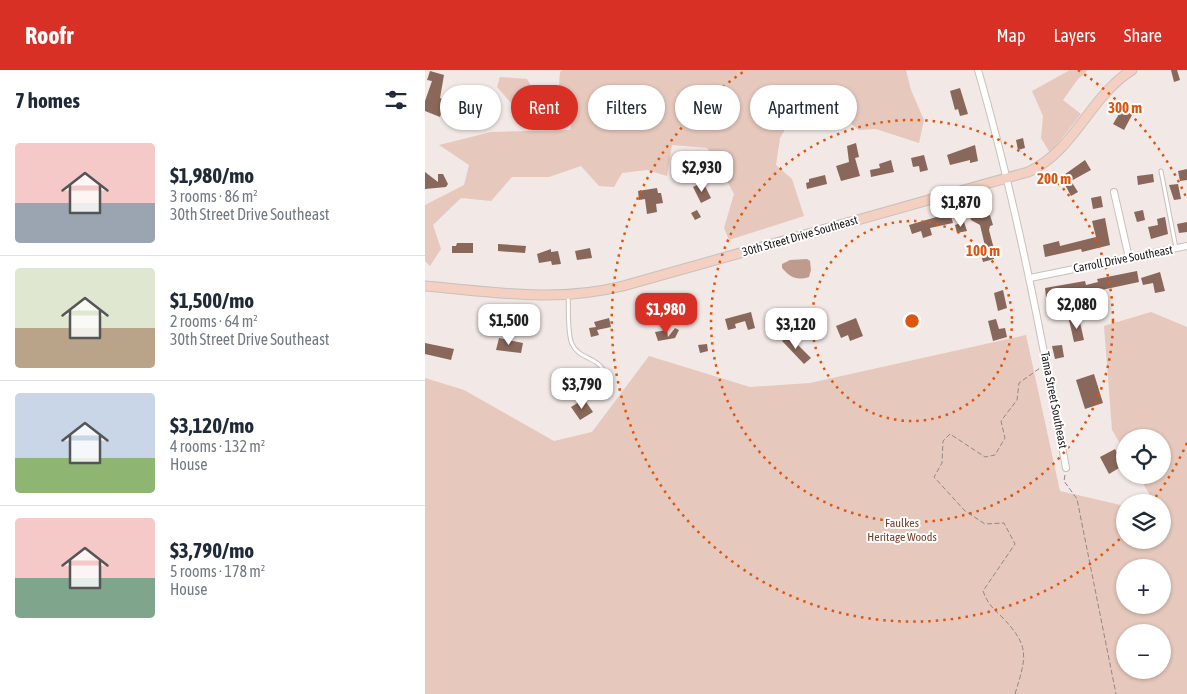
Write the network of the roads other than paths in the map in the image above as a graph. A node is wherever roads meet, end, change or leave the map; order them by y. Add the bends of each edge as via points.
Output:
1 (978, 70) edge
2 (1132, 70) edge
3 (1161, 171) dead end
4 (1007, 178) junction
5 (1114, 192) dead end
6 (1187, 246) edge
7 (1177, 248) junction
8 (1129, 258) junction
9 (1030, 278) junction
10 (425, 286) edge
11 (568, 296) junction
12 (598, 395) dead end
13 (1066, 468) road end

1 - 4 street, Tama Street Southeast
2 - 4 main road, 30th Street Drive Southeast via 1118,80 1049,160 1028,172
3 - 7 lane
4 - 9 street, Tama Street Southeast
4 - 11 main road, 30th Street Drive Southeast via 623,286
5 - 8 street
6 - 7 street, Carroll Drive Southeast
7 - 8 street, Carroll Drive Southeast
8 - 9 street, Carroll Drive Southeast
9 - 13 street, Tama Street Southeast
10 - 11 main road, 30th Street Drive Southeast via 540,297
11 - 12 lane via 571,342 578,352 600,363 606,376 603,390

